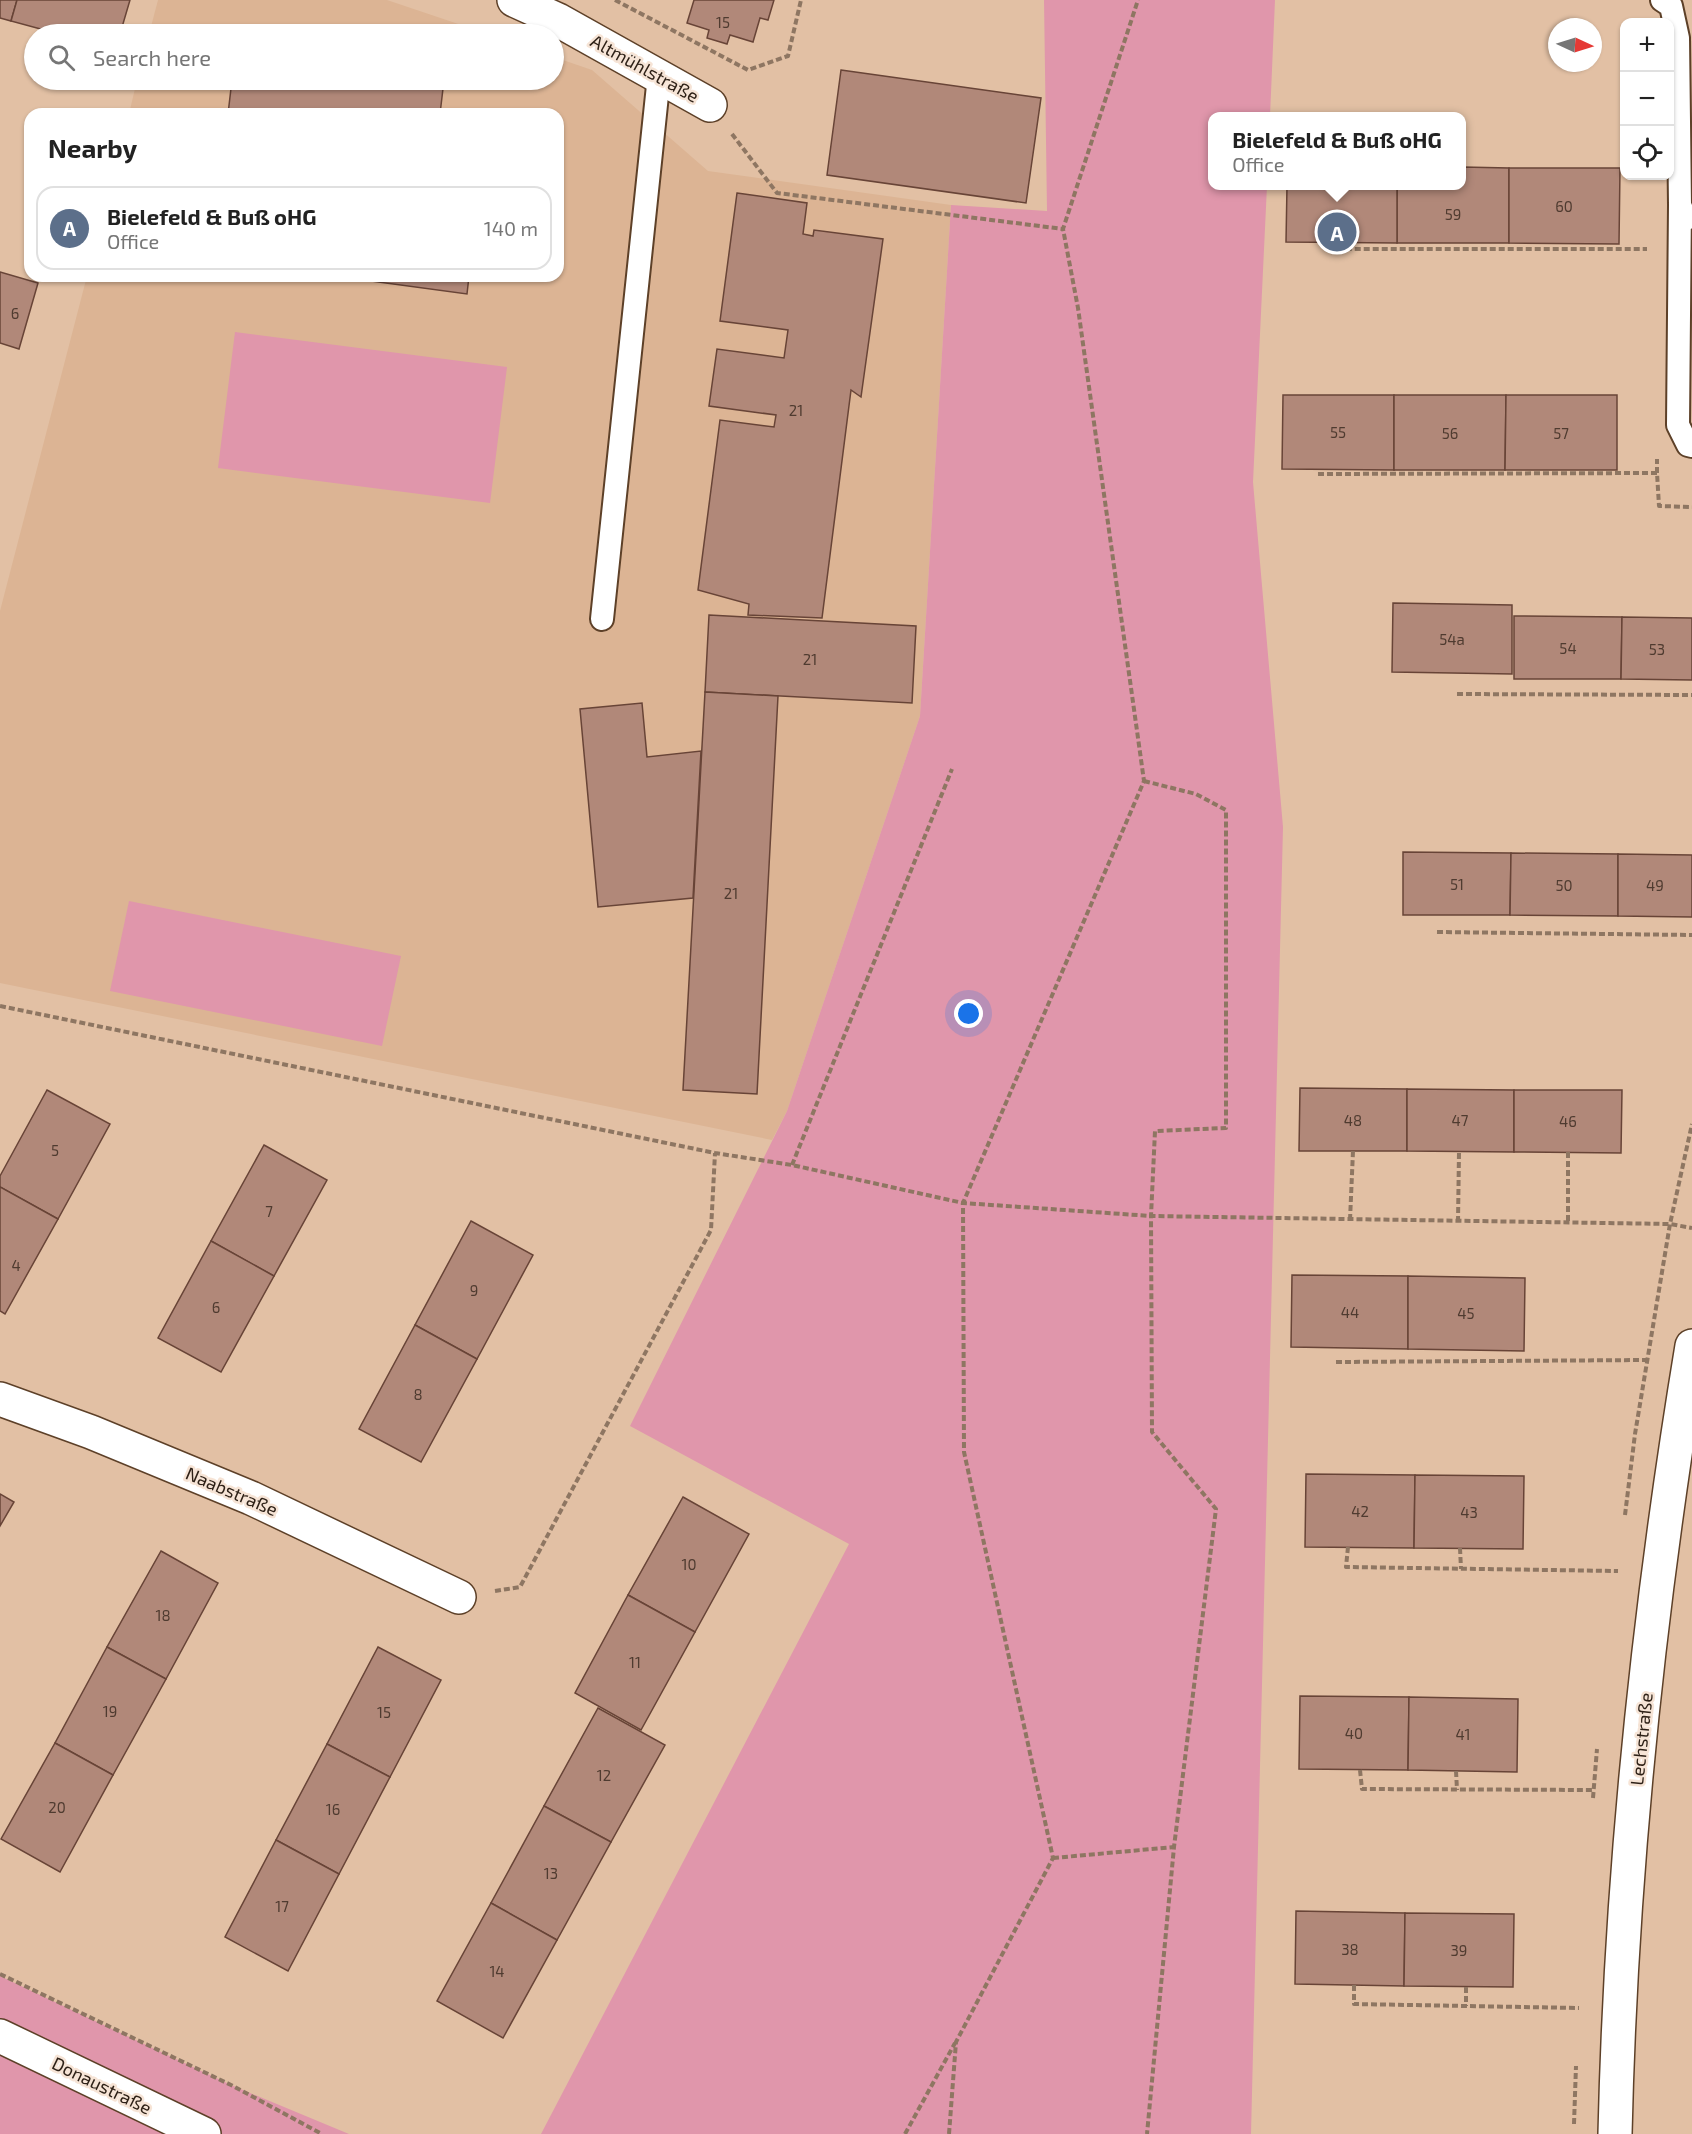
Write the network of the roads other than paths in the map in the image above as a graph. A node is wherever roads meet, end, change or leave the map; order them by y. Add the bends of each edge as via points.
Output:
1 (514, 0) edge
2 (1662, 0) edge
3 (659, 76) junction
4 (710, 105) road end
5 (1680, 205) junction
6 (1692, 231) edge
7 (1692, 447) edge
8 (602, 619) dead end
9 (1692, 1346) edge
10 (0, 1399) edge
11 (459, 1597) road end
12 (0, 2036) edge
13 (204, 2134) edge
14 (1616, 2134) edge

1 - 3 street, Altmühlstraße
2 - 5 lane via 1671,6 1678,38
3 - 4 street, Altmühlstraße
3 - 8 lane
5 - 6 lane
5 - 7 lane via 1678,425
9 - 14 street, Lechstraße via 1671,1470 1633,1816
10 - 11 street, Naabstraße via 251,1498
12 - 13 street, Donaustraße

